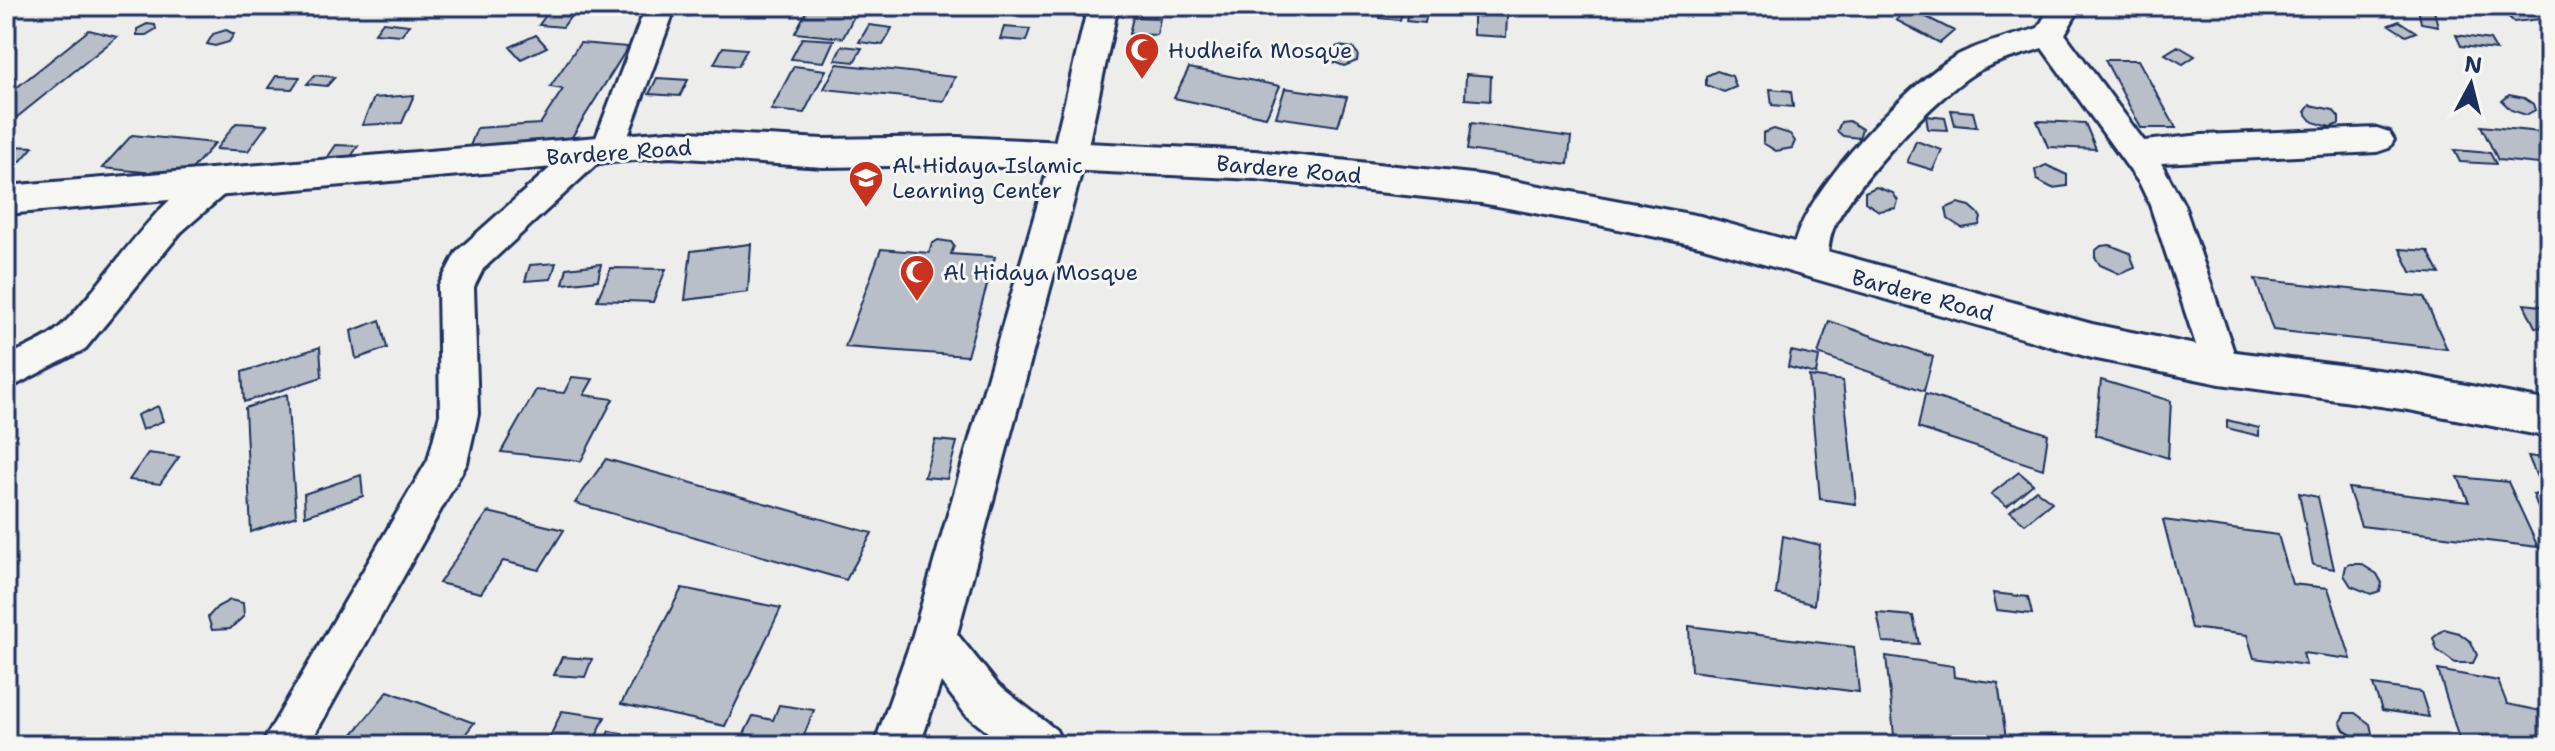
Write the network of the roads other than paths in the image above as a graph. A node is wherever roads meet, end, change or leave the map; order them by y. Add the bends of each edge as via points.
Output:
1 (661, 6) edge
2 (1103, 6) edge
3 (2066, 6) edge
4 (2049, 35) junction
5 (2377, 140) dead end
6 (598, 152) junction
7 (2137, 154) junction
8 (1069, 155) junction
9 (216, 182) junction
10 (6, 200) edge
11 (1809, 264) junction
12 (2220, 367) junction
13 (6, 375) edge
14 (2549, 419) edge
15 (934, 638) junction
16 (284, 745) edge
17 (897, 745) edge
18 (1040, 745) edge

1 - 6 street
2 - 8 street
3 - 4 street
4 - 7 street
4 - 11 street via 1971,61 1926,95 1870,150 1816,225
5 - 7 street
6 - 8 street, Bardere Road via 670,144 823,153
6 - 9 street, Bardere Road
6 - 16 street via 470,260 456,287 459,414 447,463
7 - 12 street via 2167,205
8 - 11 street, Bardere Road via 1271,166 1481,189 1700,231
8 - 15 street
9 - 10 street, Bardere Road
9 - 13 street via 169,223 72,339
11 - 12 street, Bardere Road via 2092,341
12 - 14 street, Bardere Road via 2409,392
15 - 17 street
15 - 18 street via 982,700

